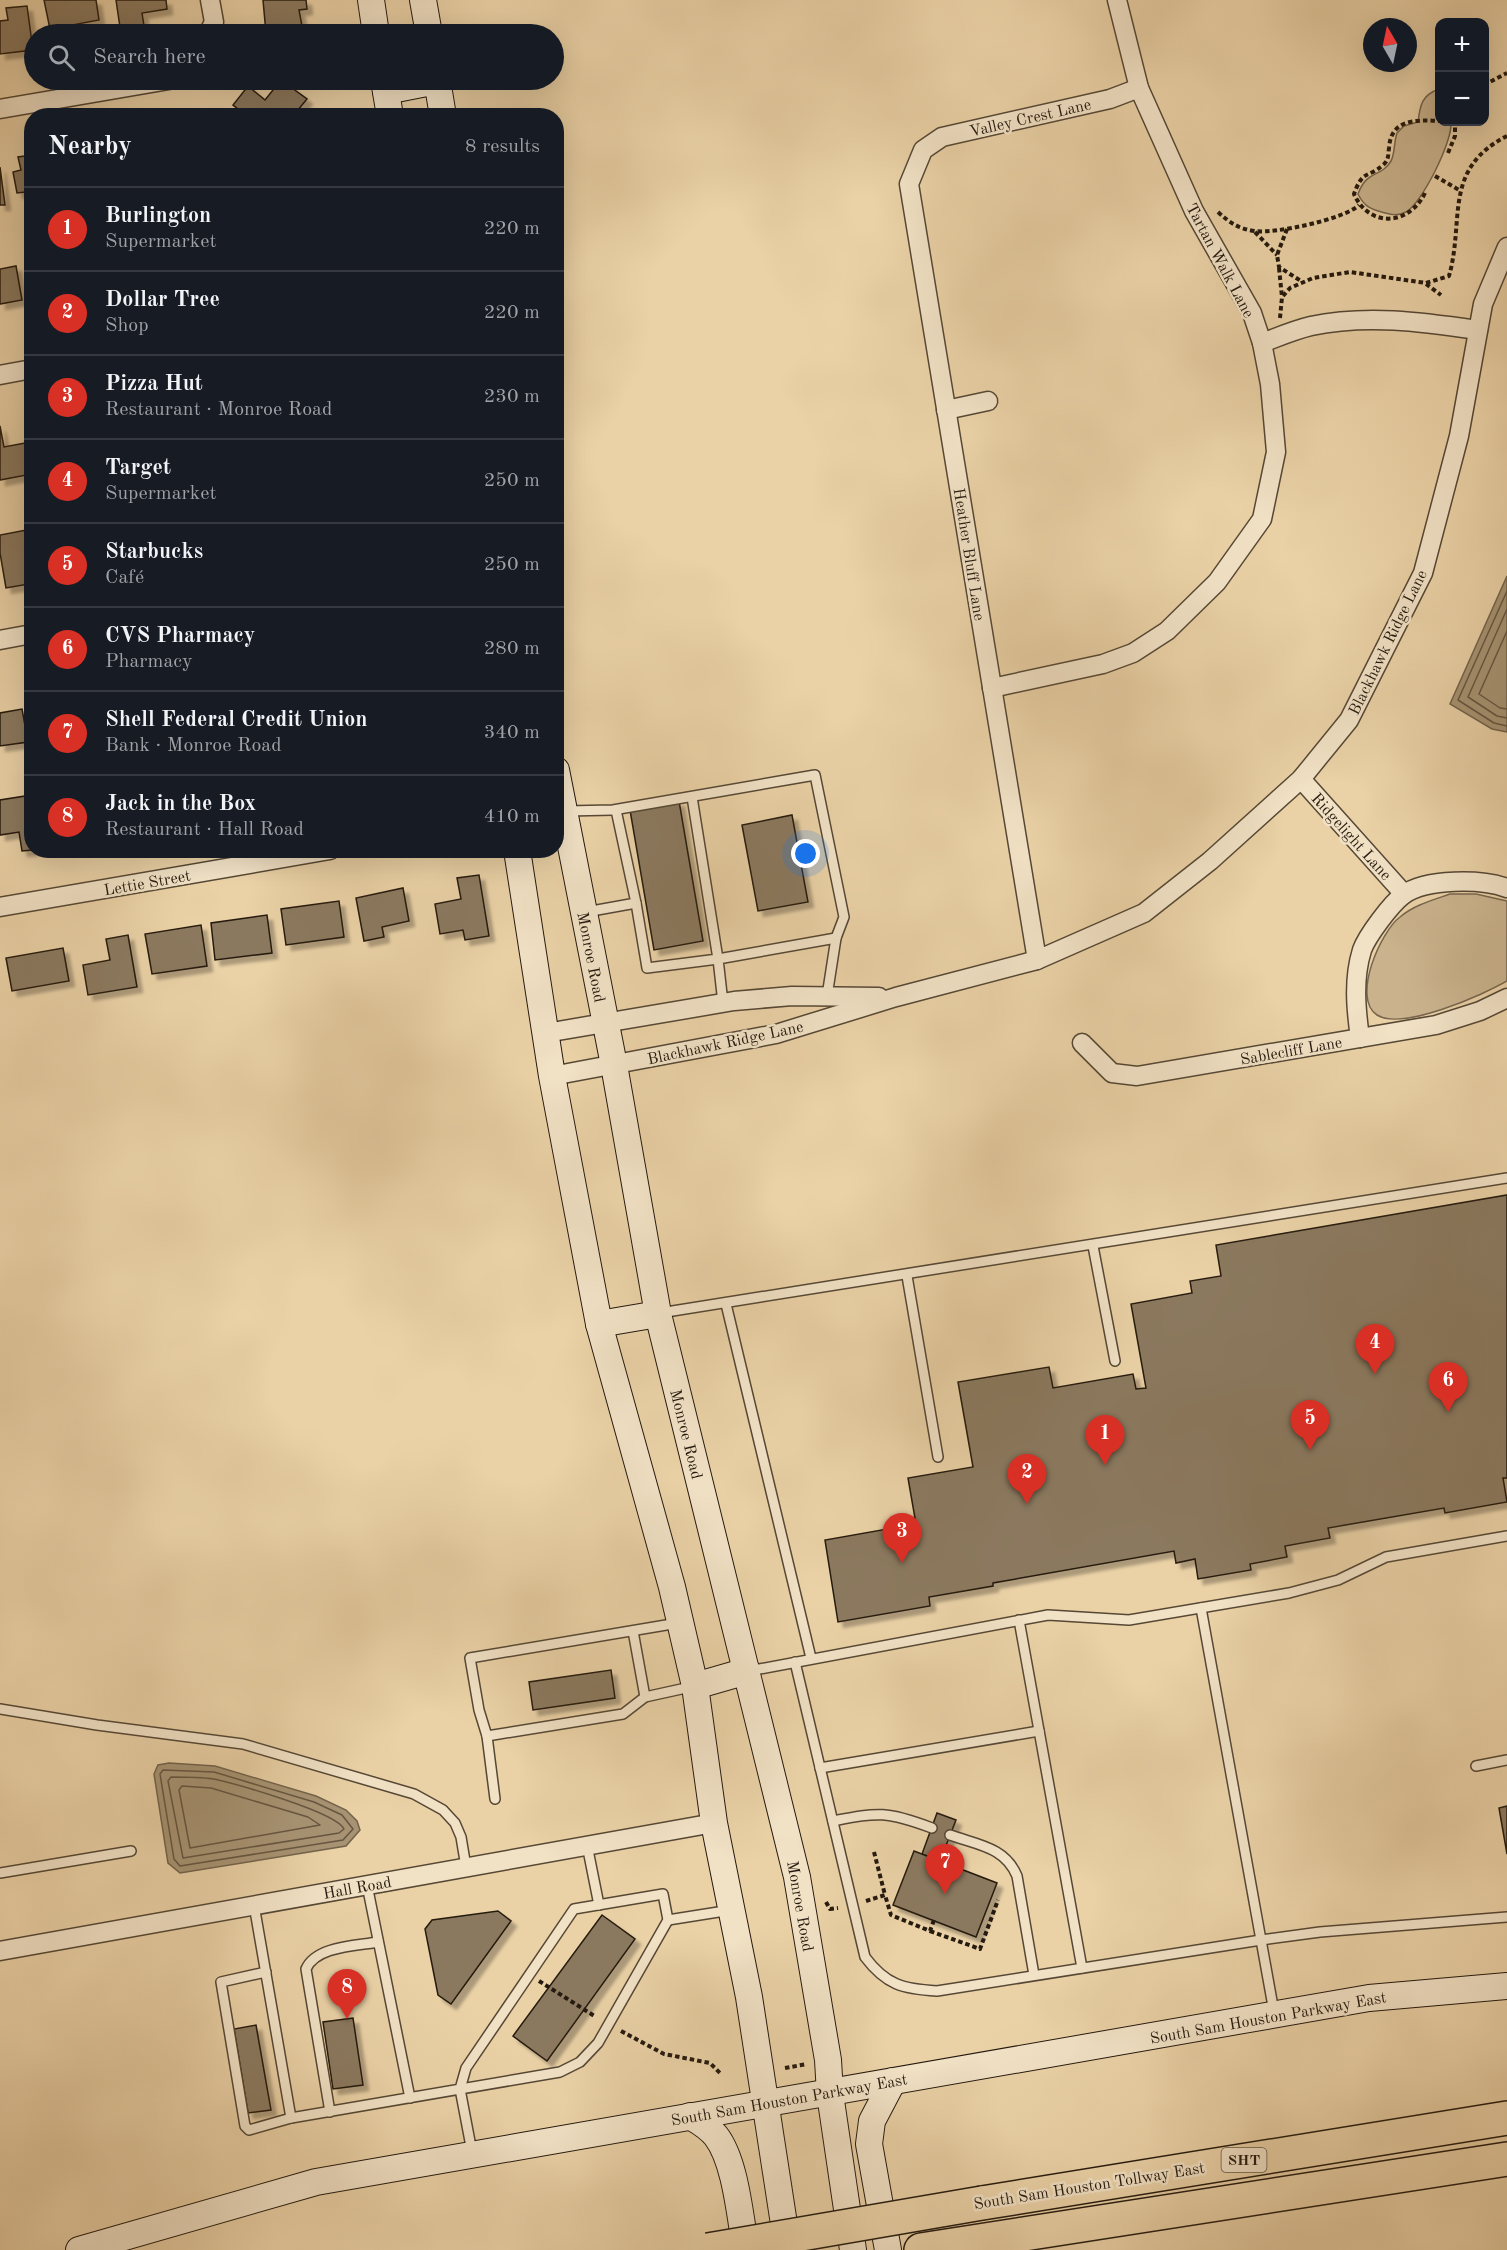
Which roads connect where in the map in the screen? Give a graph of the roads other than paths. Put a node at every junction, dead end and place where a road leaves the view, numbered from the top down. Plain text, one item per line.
1 (210, 0) edge
2 (370, 0) edge
3 (423, 0) edge
4 (1118, 0) edge
5 (213, 24) edge
6 (374, 24) edge
7 (427, 24) edge
8 (1139, 88) junction
9 (111, 90) edge
10 (404, 90) edge
11 (439, 90) edge
12 (387, 95) edge
13 (442, 108) edge
14 (0, 109) edge
15 (923, 150) joint
16 (1507, 247) edge
17 (1478, 330) junction
18 (1262, 343) junction
19 (24, 370) edge
20 (0, 375) edge
21 (988, 401) dead end
22 (946, 410) junction
23 (24, 636) edge
24 (0, 640) edge
25 (992, 688) junction
26 (1300, 779) junction
27 (692, 797) junction
28 (616, 810) junction
29 (564, 812) edge
30 (564, 829) edge
31 (284, 858) edge
32 (518, 858) edge
33 (1507, 888) edge
34 (1404, 894) junction
35 (636, 903) junction
36 (0, 907) edge
37 (584, 913) junction
38 (836, 938) junction
39 (718, 959) junction
40 (1037, 960) junction
41 (827, 996) junction
42 (896, 997) junction
43 (1507, 998) edge
44 (723, 1003) junction
45 (605, 1022) junction
46 (546, 1033) junction
47 (1360, 1038) junction
48 (1082, 1043) dead end
49 (614, 1065) junction
50 (552, 1076) junction
51 (1507, 1178) edge
52 (1093, 1246) junction
53 (907, 1276) junction
54 (726, 1304) junction
55 (658, 1314) junction
56 (599, 1324) junction
57 (1115, 1361) dead end
58 (938, 1457) dead end
59 (1507, 1536) edge
60 (1201, 1608) junction
61 (1019, 1620) junction
62 (680, 1623) junction
63 (633, 1631) junction
64 (811, 1658) junction
65 (795, 1662) junction
66 (747, 1671) junction
67 (695, 1686) junction
68 (645, 1697) junction
69 (0, 1708) edge
70 (1039, 1731) junction
71 (487, 1736) junction
72 (1507, 1760) edge
73 (1476, 1766) dead end
74 (820, 1768) junction
75 (495, 1799) dead end
76 (833, 1821) junction
77 (714, 1823) junction
78 (932, 1828) dead end
79 (950, 1835) dead end
80 (587, 1845) junction
81 (131, 1851) dead end
82 (466, 1867) junction
83 (0, 1873) edge
84 (367, 1885) junction
85 (254, 1905) junction
86 (599, 1905) junction
87 (731, 1910) junction
88 (1507, 1917) edge
89 (668, 1920) junction
90 (1261, 1940) junction
91 (378, 1942) junction
92 (0, 1951) edge
93 (1082, 1968) junction
94 (266, 1972) junction
95 (1034, 1976) junction
96 (1507, 1986) edge
97 (1275, 2014) junction
98 (893, 2081) junction
99 (460, 2089) junction
100 (830, 2094) junction
101 (410, 2098) junction
102 (766, 2102) junction
103 (330, 2112) junction
104 (690, 2116) junction
105 (291, 2118) junction
106 (1507, 2118) edge
107 (472, 2155) junction
108 (1507, 2159) edge
109 (79, 2250) edge
110 (708, 2250) edge
111 (746, 2250) edge
112 (788, 2250) edge
113 (853, 2250) edge
114 (888, 2250) edge
115 (921, 2250) edge

1 - 5 street
2 - 6 main road
3 - 7 main road
4 - 8 street, Tartan Walk Lane
8 - 15 street, Valley Crest Lane
8 - 18 street, Tartan Walk Lane
9 - 14 street
10 - 12 main road
11 - 13 main road
15 - 22 street, Heather Bluff Lane
16 - 17 street, Blackhawk Ridge Lane
17 - 18 street
17 - 26 street, Blackhawk Ridge Lane
18 - 25 street, Tartan Walk Lane
19 - 20 street
21 - 22 street
22 - 25 street, Heather Bluff Lane
23 - 24 street
25 - 40 street, Heather Bluff Lane
26 - 34 street, Ridgelight Lane
26 - 40 street, Blackhawk Ridge Lane
27 - 28 lane
27 - 38 lane
27 - 39 lane
28 - 29 lane
28 - 35 lane
30 - 37 main road, Monroe Road
31 - 36 street, Lettie Street
32 - 46 main road
33 - 34 street
34 - 47 street
35 - 37 lane
35 - 39 lane
37 - 45 main road, Monroe Road
38 - 39 lane
38 - 41 lane
39 - 44 lane
40 - 42 street, Blackhawk Ridge Lane
41 - 42 street, Blackhawk Ridge Lane
41 - 44 street, Blackhawk Ridge Lane
42 - 49 street, Blackhawk Ridge Lane
43 - 47 street, Sablecliff Lane
44 - 45 street, Blackhawk Ridge Lane
45 - 46 street, Blackhawk Ridge Lane
45 - 49 main road, Monroe Road
46 - 50 main road
47 - 48 street, Sablecliff Lane
49 - 50 street, Blackhawk Ridge Lane
49 - 55 main road, Monroe Road
50 - 56 main road
51 - 52 lane
52 - 53 lane
52 - 57 lane
53 - 54 lane
53 - 58 lane
54 - 55 lane
54 - 64 lane
55 - 56 main road
55 - 66 main road, Monroe Road
56 - 62 main road
59 - 60 lane
60 - 61 lane
60 - 90 lane
61 - 64 lane
61 - 70 lane
62 - 63 lane
62 - 67 main road
63 - 68 lane
63 - 71 lane
64 - 65 lane
65 - 66 lane
65 - 74 lane
66 - 67 main road
66 - 100 main road, Monroe Road
67 - 68 lane
67 - 77 main road
68 - 71 lane
69 - 82 lane
70 - 74 lane
70 - 93 lane
71 - 75 lane
72 - 73 lane
74 - 76 lane
76 - 78 lane
76 - 95 lane
77 - 80 street, Hall Road
77 - 87 main road
79 - 95 lane
80 - 82 street, Hall Road
80 - 86 lane
81 - 83 lane
82 - 84 street, Hall Road
84 - 85 street, Hall Road
84 - 91 lane
85 - 92 street, Hall Road
85 - 94 lane
86 - 89 lane
86 - 99 lane
87 - 89 lane
87 - 102 main road
88 - 90 lane
89 - 99 lane
90 - 93 lane
90 - 97 lane
91 - 101 lane
91 - 103 lane
93 - 95 lane
94 - 105 lane
94 - 105 lane
96 - 97 main road, South Sam Houston Parkway East
97 - 98 main road, South Sam Houston Parkway East
98 - 100 main road, South Sam Houston Parkway East
98 - 114 main road
99 - 101 lane
99 - 107 lane
100 - 102 main road, South Sam Houston Parkway East
100 - 113 main road, Monroe Road
101 - 103 lane
102 - 104 main road, South Sam Houston Parkway East
102 - 112 main road
103 - 105 lane
104 - 107 main road, South Sam Houston Parkway East
104 - 111 main road
106 - 110 highway, South Sam Houston Tollway East / SHT, bridge
107 - 109 main road, South Sam Houston Parkway East
108 - 115 highway, SHT

